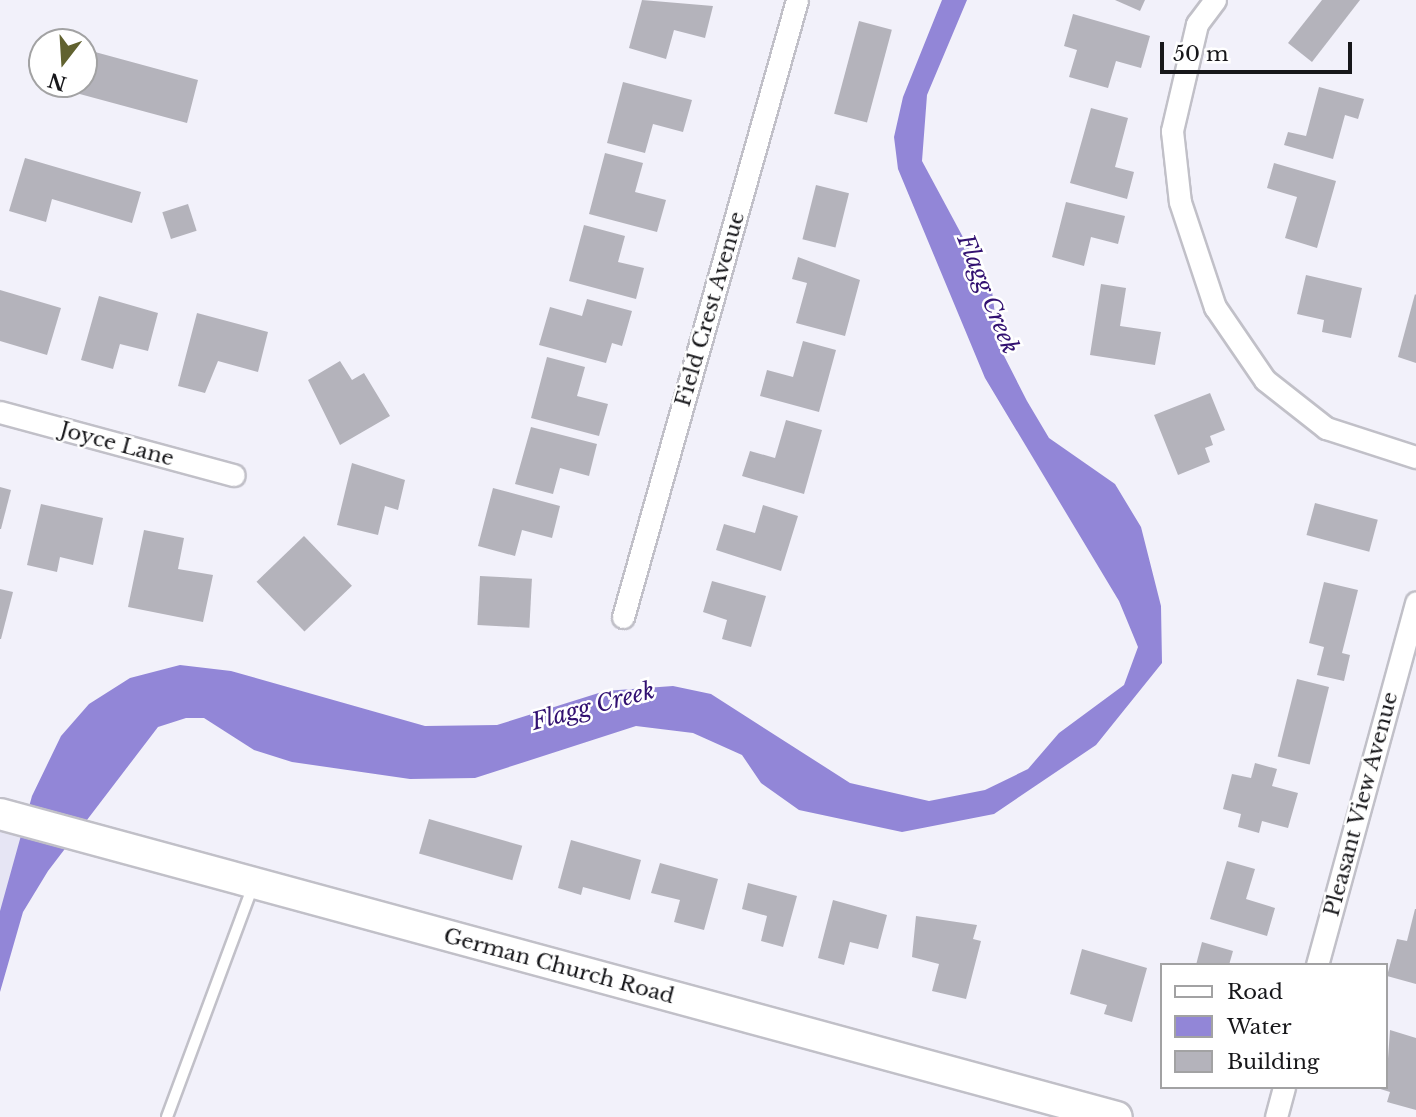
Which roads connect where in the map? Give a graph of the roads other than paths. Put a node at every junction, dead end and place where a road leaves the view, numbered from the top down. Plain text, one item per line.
1 (797, 0) edge
2 (1215, 0) edge
3 (0, 412) edge
4 (1416, 457) edge
5 (234, 475) dead end
6 (1416, 603) edge
7 (623, 617) dead end
8 (10, 817) edge
9 (254, 884) junction
10 (1318, 963) edge
11 (1283, 1089) edge
12 (167, 1117) edge
13 (1118, 1117) edge
14 (1276, 1117) edge

1 - 7 street, Field Crest Avenue
2 - 4 street
3 - 5 street, Joyce Lane
6 - 10 street, Pleasant View Avenue
8 - 9 street, German Church Road
9 - 12 lane
9 - 13 street, German Church Road
11 - 14 street

